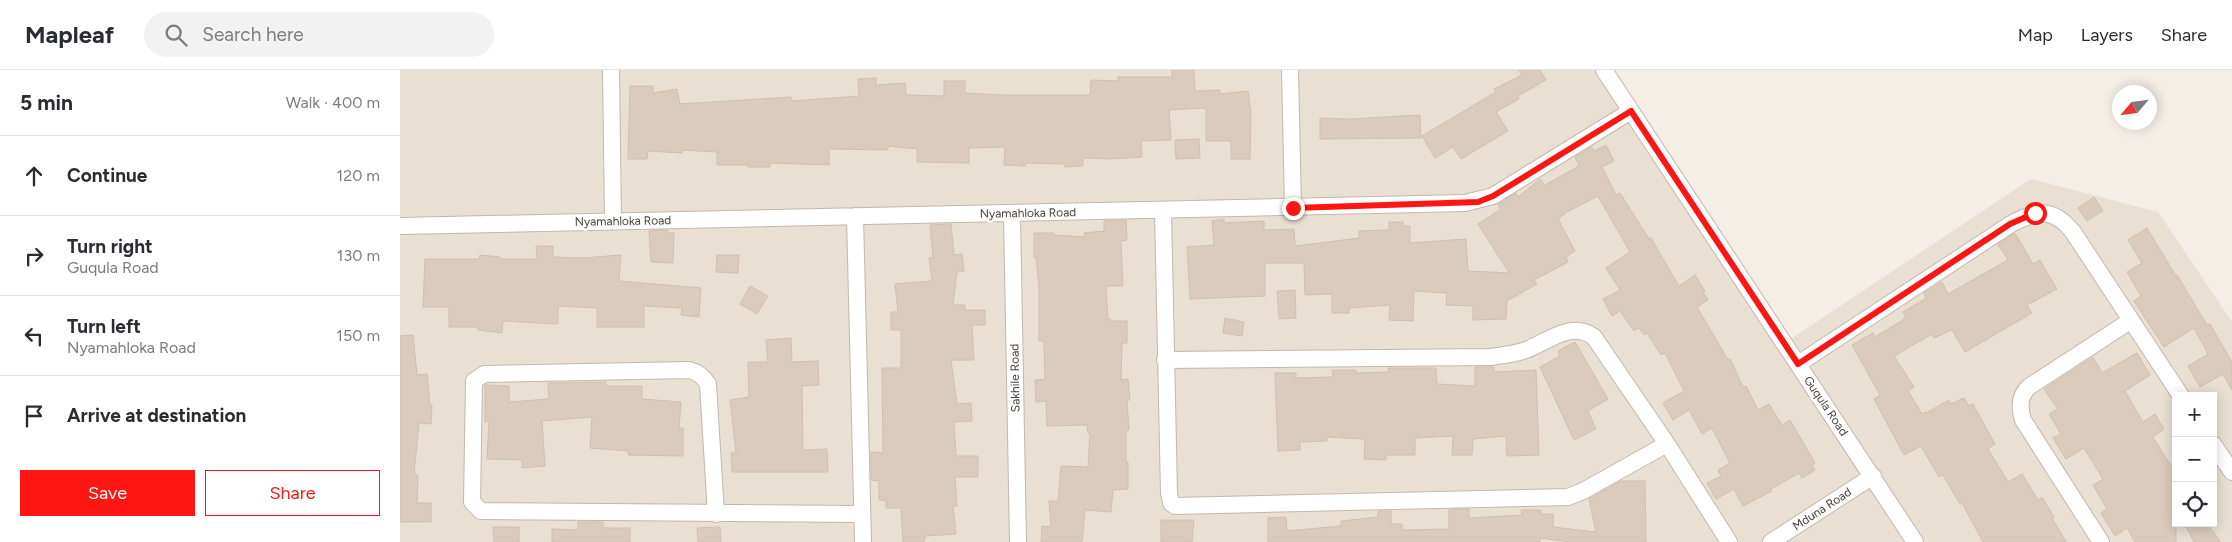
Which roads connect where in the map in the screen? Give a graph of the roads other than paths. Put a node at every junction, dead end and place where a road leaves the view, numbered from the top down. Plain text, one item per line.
1 (611, 70) edge
2 (1290, 70) edge
3 (1604, 70) edge
4 (1631, 111) junction
5 (1293, 208) junction
6 (1163, 211) junction
7 (1012, 214) junction
8 (855, 216) junction
9 (613, 221) junction
10 (400, 226) edge
11 (2130, 321) junction
12 (1165, 360) junction
13 (1798, 364) junction
14 (2178, 392) edge
15 (1667, 444) junction
16 (2217, 450) edge
17 (2232, 472) edge
18 (1873, 476) junction
19 (716, 514) junction
20 (862, 514) junction
21 (863, 542) edge
22 (1018, 542) edge
23 (1729, 542) edge
24 (1771, 542) edge
25 (1915, 542) edge
26 (2101, 542) edge

1 - 9 street
2 - 5 street
3 - 4 street, Guqula Road
4 - 5 street, Nyamahloka Road
4 - 13 street, Guqula Road
5 - 6 street, Nyamahloka Road
6 - 7 street, Nyamahloka Road
6 - 12 street
7 - 8 street, Nyamahloka Road
7 - 22 street, Sakhile Road
8 - 9 street, Nyamahloka Road
8 - 20 street
9 - 10 street, Nyamahloka Road
11 - 13 street
11 - 14 street
11 - 26 street
12 - 15 street
12 - 15 street
13 - 18 street, Guqula Road
15 - 23 street
16 - 17 street
18 - 24 street, Mduna Road
18 - 25 street, Guqula Road
19 - 19 street
19 - 20 street
20 - 21 street

